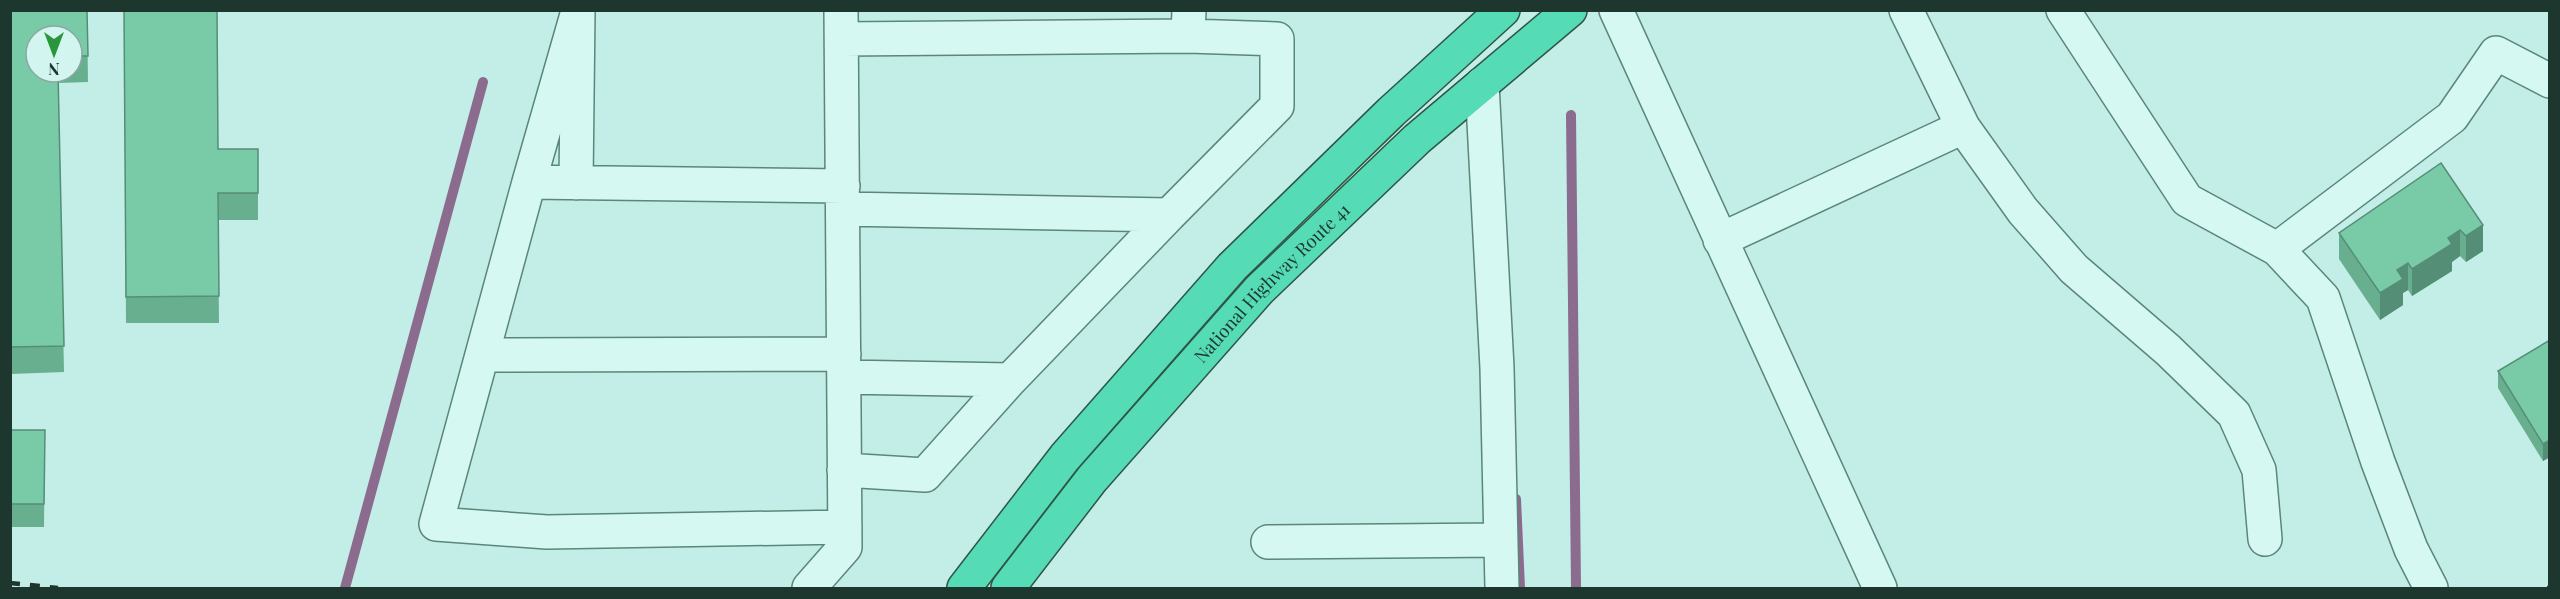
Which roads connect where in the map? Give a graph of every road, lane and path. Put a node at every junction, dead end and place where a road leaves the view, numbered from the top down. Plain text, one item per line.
1 (578, 10) edge
2 (589, 10) edge
3 (1503, 10) edge
4 (1570, 10) edge
5 (1616, 10) edge
6 (1906, 10) edge
7 (2063, 10) edge
8 (1188, 23) edge
9 (841, 25) edge
10 (2550, 81) edge
11 (1482, 84) junction
12 (1963, 127) junction
13 (530, 182) junction
14 (576, 183) junction
15 (843, 197) junction
16 (1169, 215) junction
17 (1720, 240) junction
18 (2277, 249) junction
19 (482, 355) junction
20 (844, 365) junction
21 (1010, 380) junction
22 (844, 470) junction
23 (845, 527) junction
24 (2265, 539) dead end
25 (1501, 540) junction
26 (1268, 542) dead end
27 (809, 588) edge
28 (964, 588) edge
29 (1008, 588) edge
30 (1502, 588) edge
31 (1880, 588) edge
32 (2431, 588) edge

1 - 2 street
1 - 13 street
1 - 14 street
3 - 28 highway, National Highway Route 41
4 - 11 highway, National Highway Route 41
5 - 17 street
6 - 12 street
7 - 18 street
8 - 9 street
8 - 16 street
9 - 15 street
10 - 18 street
11 - 25 street
11 - 29 highway, National Highway Route 41
12 - 17 street
12 - 24 street
13 - 14 street
13 - 19 street
14 - 15 street
15 - 16 street
15 - 20 street
16 - 21 street
17 - 31 street
18 - 32 street
19 - 20 street
19 - 23 street
20 - 21 street
20 - 22 street
21 - 22 street
22 - 23 street
23 - 27 street
25 - 26 street
25 - 30 street

